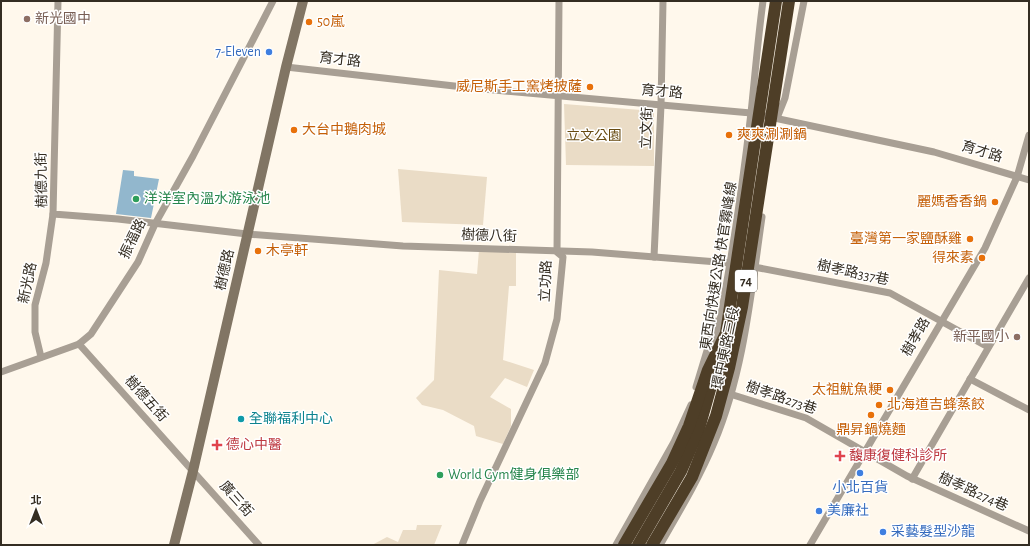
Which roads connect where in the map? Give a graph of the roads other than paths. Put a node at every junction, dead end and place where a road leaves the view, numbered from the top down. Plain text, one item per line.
1 (58, 1) edge
2 (273, 1) edge
3 (303, 1) edge
4 (559, 1) edge
5 (663, 1) edge
6 (763, 1) edge
7 (768, 1) edge
8 (772, 1) edge
9 (776, 1) edge
10 (792, 1) edge
11 (804, 1) edge
12 (768, 52) junction
13 (286, 67) junction
14 (558, 96) junction
15 (661, 105) junction
16 (751, 113) junction
17 (777, 118) junction
18 (1029, 135) edge
19 (1017, 177) junction
20 (1029, 180) edge
21 (54, 214) junction
22 (155, 224) junction
23 (247, 234) junction
24 (557, 252) junction
25 (654, 257) junction
26 (730, 263) junction
27 (754, 267) junction
28 (1028, 280) edge
29 (727, 284) junction
30 (940, 321) junction
31 (726, 333) junction
32 (79, 344) junction
33 (988, 347) junction
34 (41, 357) junction
35 (1, 372) edge
36 (970, 379) junction
37 (730, 394) junction
38 (1029, 410) edge
39 (864, 452) junction
40 (192, 471) junction
41 (912, 479) junction
42 (1029, 531) edge
43 (174, 545) edge
44 (259, 545) edge
45 (462, 545) edge
46 (616, 545) edge
47 (624, 545) edge
48 (629, 545) edge
49 (638, 545) edge
50 (652, 545) edge
51 (660, 545) edge
52 (810, 545) edge

1 - 21 street, 樹德九街
2 - 22 street, 振福路
3 - 13 street, 樹德路
4 - 14 street, 立功路
5 - 15 street, 立文街
6 - 16 street, 環中東路三段
7 - 12 highway, bridge
8 - 16 street, 環中東路三段
9 - 12 highway, 東西向快速公路 快官霧峰線 / 74, bridge
10 - 17 street, 環中東路三段
10 - 50 highway, 東西向快速公路 快官霧峰線 / 74, bridge
11 - 17 street, 環中東路三段
12 - 31 highway, 東西向快速公路 快官霧峰線 / 74, bridge
13 - 14 street, 育才路
13 - 23 street, 樹德路
14 - 15 street, 育才路
14 - 24 street, 立功路
15 - 16 street, 育才路
15 - 25 street, 立文街
16 - 17 street, 育才路
16 - 26 street, 環中東路三段
17 - 19 street, 育才路
17 - 27 street, 環中東路三段
18 - 19 street, 樹孝路
19 - 20 street, 育才路
19 - 30 street, 樹孝路
21 - 22 street, 樹德九街
21 - 34 street, 新光路
22 - 23 street, 樹德九街
22 - 32 street, 振福路
23 - 24 street, 樹德八街
23 - 40 street, 樹德路
24 - 25 street, 樹德八街
24 - 45 street, 立功路
25 - 26 street, 樹德八街
26 - 29 street, 環中東路三段
27 - 30 street, 樹孝路337巷
27 - 37 street, 環中東路三段
28 - 33 street
29 - 46 street, 環中東路三段
29 - 48 street, 環中東路三段
30 - 33 street, 樹孝路337巷
30 - 39 street, 樹孝路
31 - 47 highway, 74, bridge
31 - 49 highway, 東西向快速公路 快官霧峰線 / 74, bridge
32 - 34 street, 振福路
32 - 40 street, 樹德五街
33 - 36 street
34 - 35 street, 振福路
36 - 38 street
36 - 41 street
37 - 39 street, 樹孝路273巷
37 - 51 street, 環中東路三段
39 - 41 street, 樹孝路274巷
39 - 52 street, 樹孝路
40 - 43 street, 樹德路
40 - 44 street, 廣三街
41 - 42 street, 樹孝路274巷

